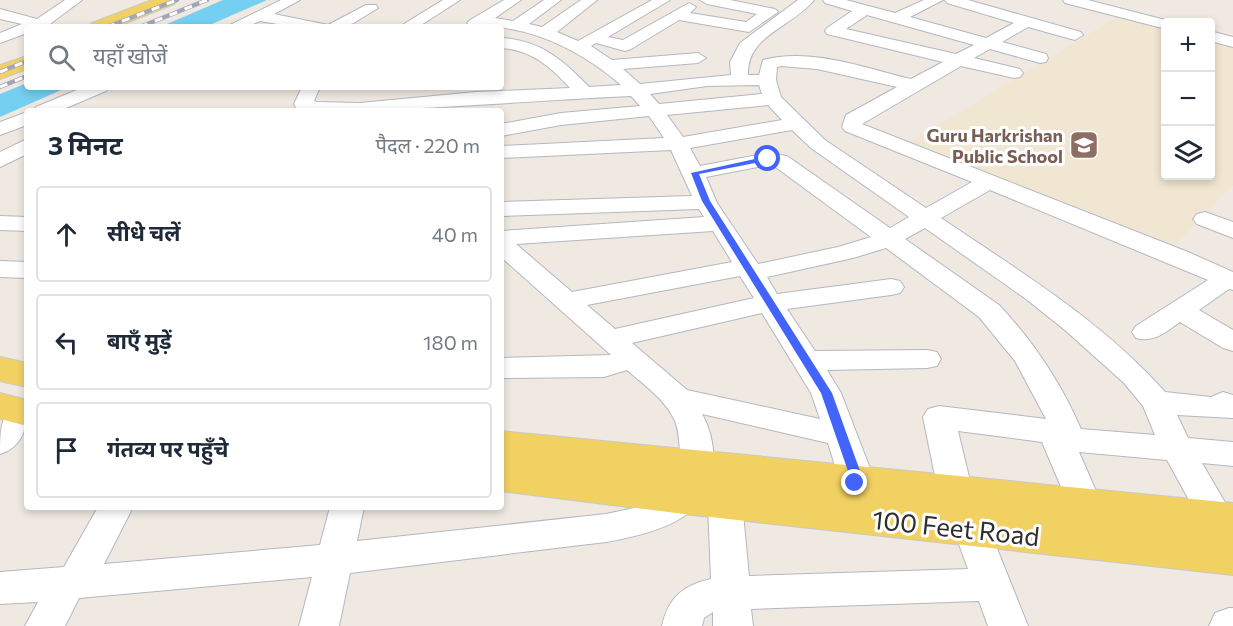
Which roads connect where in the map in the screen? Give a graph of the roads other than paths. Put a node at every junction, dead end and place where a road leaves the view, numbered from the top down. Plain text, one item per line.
1 (166, 0) edge
2 (184, 0) edge
3 (293, 0) edge
4 (453, 0) edge
5 (514, 0) edge
6 (554, 0) edge
7 (590, 0) edge
8 (707, 0) edge
9 (805, 0) edge
10 (830, 0) edge
11 (936, 0) edge
12 (952, 0) edge
13 (1070, 0) edge
14 (51, 1) edge
15 (662, 1) edge
16 (72, 2) edge
17 (977, 7) junction
18 (371, 8) dead end
19 (865, 9) junction
20 (0, 14) edge
21 (677, 15) junction
22 (257, 16) junction
23 (897, 18) junction
24 (1022, 21) junction
25 (622, 22) junction
26 (943, 22) dead end
27 (1161, 23) edge
28 (26, 24) edge
29 (31, 24) edge
30 (106, 24) edge
31 (124, 24) edge
32 (240, 24) edge
33 (304, 24) edge
34 (341, 24) edge
35 (412, 24) edge
36 (475, 24) edge
37 (24, 25) edge
38 (504, 25) edge
39 (0, 26) edge
40 (516, 26) junction
41 (24, 27) edge
42 (656, 29) junction
43 (545, 33) junction
44 (1215, 37) edge
45 (0, 38) edge
46 (867, 38) junction
47 (586, 42) junction
48 (1233, 42) edge
49 (504, 43) edge
50 (817, 45) junction
51 (983, 46) junction
52 (1023, 53) junction
53 (24, 56) edge
54 (852, 57) dead end
55 (1040, 58) dead end
56 (960, 60) junction
57 (24, 63) edge
58 (610, 65) junction
59 (0, 66) edge
60 (0, 73) edge
61 (1014, 73) dead end
62 (933, 76) junction
63 (707, 81) junction
64 (740, 81) junction
65 (915, 86) junction
66 (93, 90) edge
67 (309, 90) edge
68 (366, 90) edge
69 (452, 90) edge
70 (637, 90) junction
71 (770, 90) junction
72 (583, 92) junction
73 (478, 99) edge
74 (50, 108) edge
75 (340, 108) edge
76 (357, 108) edge
77 (368, 108) edge
78 (653, 110) junction
79 (24, 119) edge
80 (796, 123) junction
81 (2, 129) edge
82 (504, 130) edge
83 (24, 133) edge
84 (676, 144) junction
85 (821, 146) junction
86 (24, 147) edge
87 (504, 152) edge
88 (777, 159) junction
89 (0, 161) edge
90 (695, 173) junction
91 (990, 181) junction
92 (504, 209) edge
93 (713, 212) junction
94 (925, 219) junction
95 (1205, 219) dead end
96 (0, 223) edge
97 (24, 224) edge
98 (1233, 231) edge
99 (504, 238) edge
100 (888, 239) junction
101 (504, 247) edge
102 (0, 269) edge
103 (24, 270) edge
104 (750, 270) junction
105 (1230, 281) edge
106 (891, 287) dead end
107 (564, 301) junction
108 (770, 303) junction
109 (1180, 310) junction
110 (1146, 332) dead end
111 (610, 339) junction
112 (1233, 342) edge
113 (632, 359) junction
114 (927, 359) dead end
115 (806, 361) junction
116 (504, 368) edge
117 (0, 369) edge
118 (24, 374) edge
119 (677, 398) junction
120 (1156, 402) junction
121 (17, 410) edge
122 (1228, 410) edge
123 (842, 435) junction
124 (1063, 438) junction
125 (0, 442) edge
126 (504, 447) edge
127 (1177, 448) junction
128 (1233, 454) edge
129 (504, 476) edge
130 (855, 483) junction
131 (702, 489) junction
132 (1085, 505) junction
133 (114, 510) edge
134 (346, 510) edge
135 (965, 511) junction
136 (1228, 532) edge
137 (335, 560) junction
138 (71, 584) junction
139 (990, 584) junction
140 (0, 588) edge
141 (732, 610) edge
142 (45, 626) edge
143 (319, 626) edge
144 (682, 626) edge
145 (1008, 626) edge

1 - 30 main road
2 - 31 main road
3 - 22 street
4 - 35 street
5 - 36 street
6 - 40 street
7 - 43 street
8 - 21 street
9 - 64 street
10 - 19 street
11 - 23 street
12 - 17 street
13 - 27 street
14 - 16 street
15 - 21 street
15 - 25 street
16 - 29 street
17 - 24 street
17 - 26 street
18 - 34 street
19 - 23 street
19 - 50 street
20 - 28 street
21 - 42 street
22 - 32 street
22 - 33 street
23 - 51 street
24 - 51 street
24 - 52 street
25 - 42 street
25 - 47 street
37 - 39 street
38 - 40 street
40 - 43 street
41 - 45 street
42 - 47 street
43 - 47 street
44 - 48 street
46 - 50 street
46 - 51 street
46 - 56 street
47 - 58 street
49 - 72 street
50 - 65 street
50 - 71 street
51 - 52 street
51 - 56 street
52 - 55 street
53 - 59 main road
54 - 62 street
56 - 61 street
56 - 62 street
57 - 60 main road
58 - 63 street
58 - 70 street
62 - 65 street
63 - 64 street
63 - 70 street
64 - 71 street
65 - 91 street
66 - 74 street
67 - 75 street
68 - 76 street
69 - 73 street
70 - 72 street
70 - 78 street
71 - 78 street
71 - 80 street
72 - 73 street
73 - 77 street
78 - 82 street
78 - 84 street
79 - 81 street
80 - 84 street
80 - 85 street
81 - 83 street
84 - 87 street
84 - 90 street
85 - 88 street
85 - 94 street
86 - 89 street
88 - 90 street
88 - 100 street
90 - 93 street
91 - 94 street
91 - 105 street
92 - 93 street
93 - 99 street
93 - 104 street
94 - 100 street
94 - 120 street
95 - 98 street
96 - 97 street
100 - 104 street
100 - 124 street
101 - 107 street
102 - 103 street
104 - 107 street
104 - 108 street
105 - 109 street
106 - 108 street
107 - 111 street
108 - 111 street
108 - 115 street
109 - 110 street
109 - 112 street
111 - 113 street
113 - 116 street
113 - 119 street
114 - 115 street
115 - 123 street
117 - 118 main road
119 - 123 street
119 - 131 street
120 - 122 street
120 - 127 street
121 - 125 street
123 - 130 street
124 - 127 street
124 - 132 street
124 - 135 street
126 - 131 main road, 100 Feet Road
127 - 128 street
127 - 136 street
129 - 131 main road, 100 Feet Road
130 - 131 main road, 100 Feet Road
130 - 135 main road, 100 Feet Road
131 - 135 main road, 100 Feet Road
131 - 137 street
131 - 141 street
132 - 135 main road, 100 Feet Road
132 - 136 main road, 100 Feet Road
133 - 138 street
134 - 137 street
135 - 136 main road, 100 Feet Road
135 - 139 street
137 - 138 street
137 - 143 street
138 - 140 street
138 - 142 street
139 - 141 street
139 - 145 street
141 - 144 street

